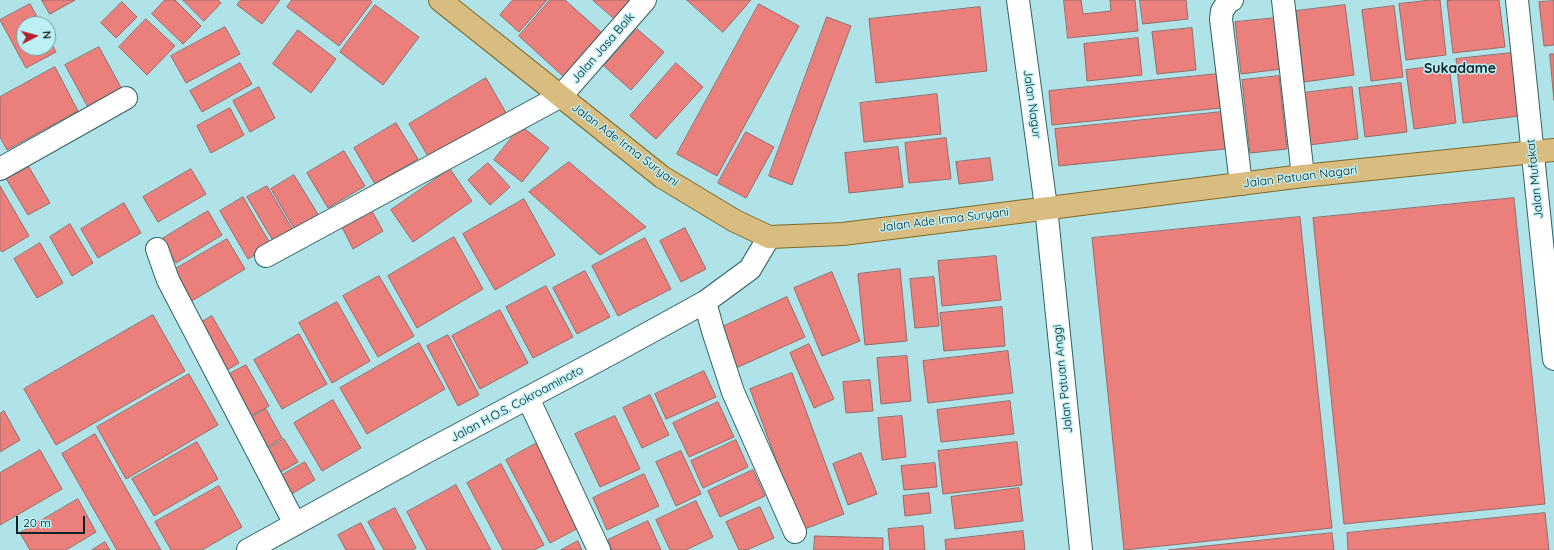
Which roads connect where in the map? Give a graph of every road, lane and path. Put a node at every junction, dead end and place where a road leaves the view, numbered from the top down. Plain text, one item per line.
1 (440, 0) edge
2 (645, 0) edge
3 (1018, 0) edge
4 (1232, 0) edge
5 (1283, 0) edge
6 (1517, 0) edge
7 (561, 96) junction
8 (126, 98) dead end
9 (1554, 150) edge
10 (1532, 152) junction
11 (0, 169) edge
12 (1303, 176) junction
13 (1241, 184) junction
14 (1046, 207) junction
15 (769, 237) junction
16 (157, 249) dead end
17 (266, 256) dead end
18 (705, 302) junction
19 (1554, 359) edge
20 (528, 398) junction
21 (295, 524) junction
22 (795, 532) dead end
23 (248, 550) edge
24 (599, 550) edge
25 (1080, 550) edge

1 - 7 main road, Jalan Ade Irma Suryani
2 - 7 street, Jalan Jasa Baik
3 - 14 street, Jalan Nagur
4 - 13 street
5 - 12 street
6 - 10 street, Jalan Mufakat
7 - 15 main road, Jalan Ade Irma Suryani
7 - 17 street
8 - 11 street
9 - 10 main road, Jalan Patuan Nagari
10 - 12 main road, Jalan Patuan Nagari
10 - 19 street, Jalan Mufakat
12 - 13 main road, Jalan Patuan Nagari
13 - 14 main road, Jalan Patuan Nagari
14 - 15 main road, Jalan Ade Irma Suryani
14 - 25 street, Jalan Patuan Anggi
15 - 18 street, Jalan H.O.S. Cokroaminoto
16 - 21 street
18 - 20 street, Jalan H.O.S. Cokroaminoto
18 - 22 street
20 - 21 street, Jalan H.O.S. Cokroaminoto
20 - 24 street
21 - 23 street, Jalan H.O.S. Cokroaminoto

